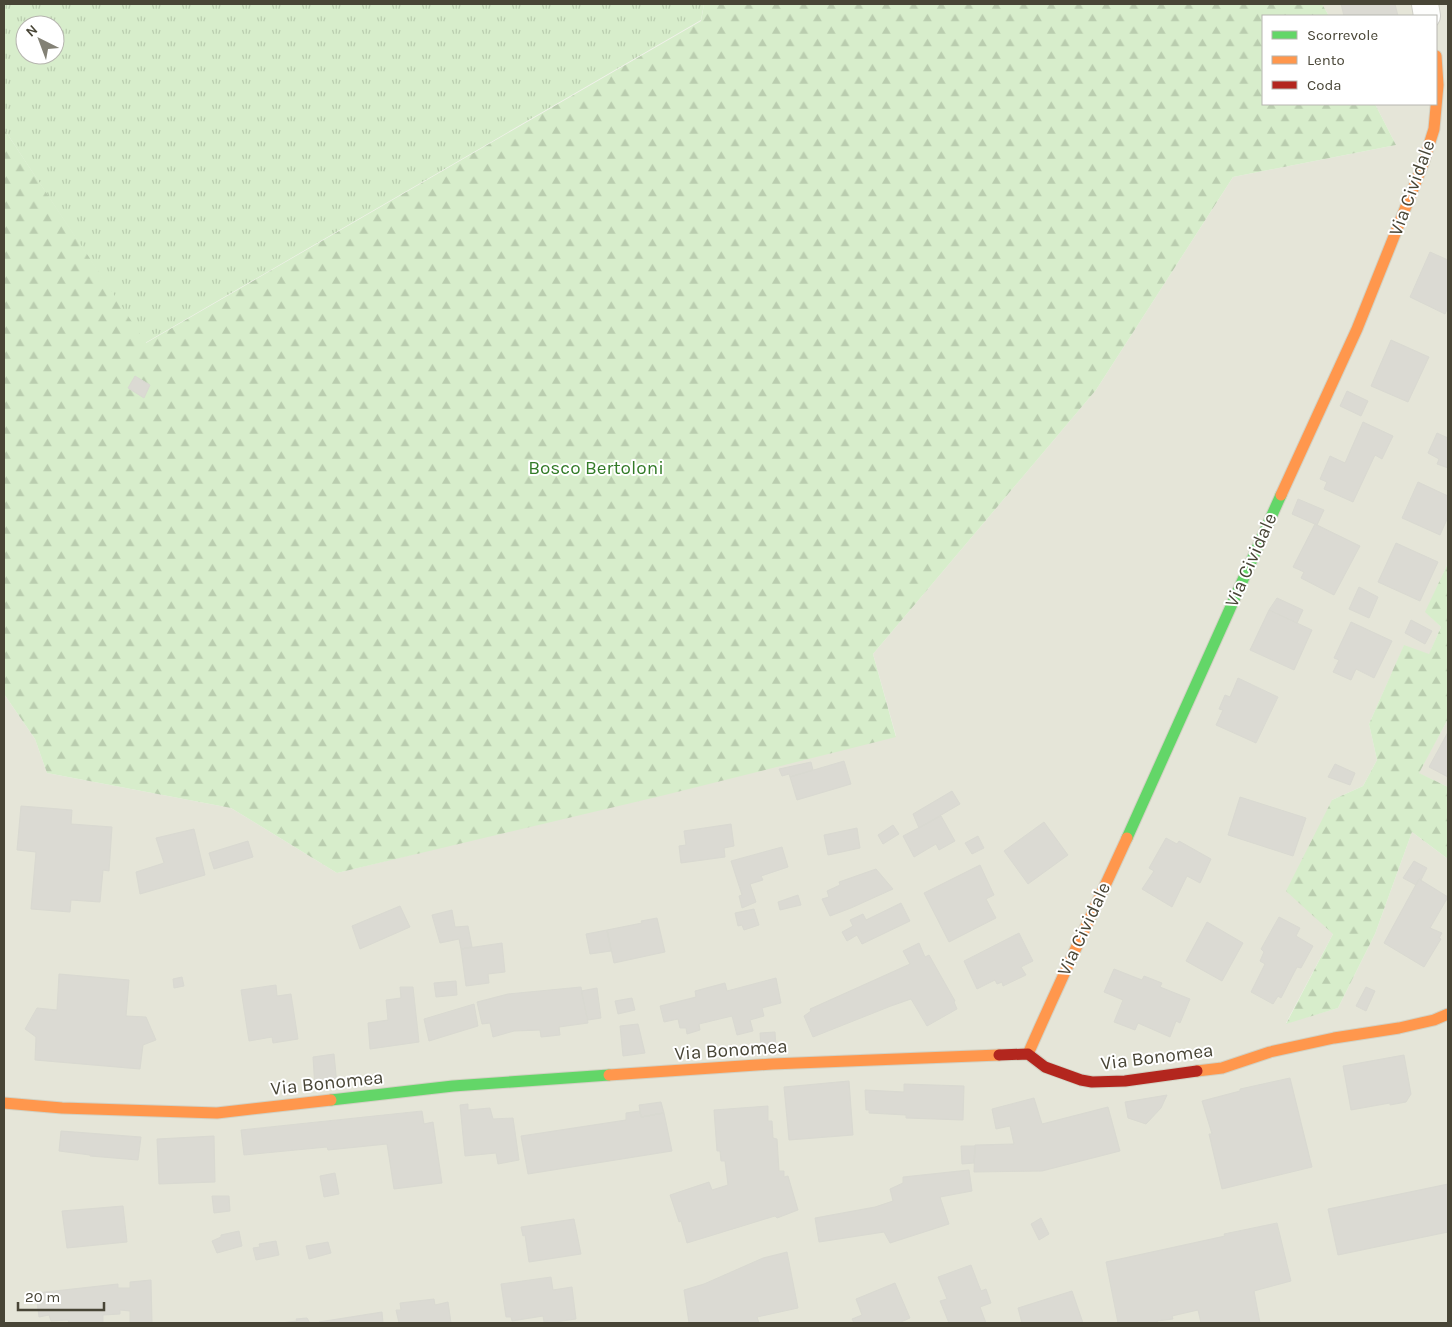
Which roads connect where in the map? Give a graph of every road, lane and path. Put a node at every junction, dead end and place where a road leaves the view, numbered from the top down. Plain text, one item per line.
1 (1437, 60) edge
2 (1448, 1014) edge
3 (1028, 1054) junction
4 (4, 1104) edge

1 - 3 street, Via Cividale
2 - 3 street, Via Bonomea
3 - 4 street, Via Bonomea

